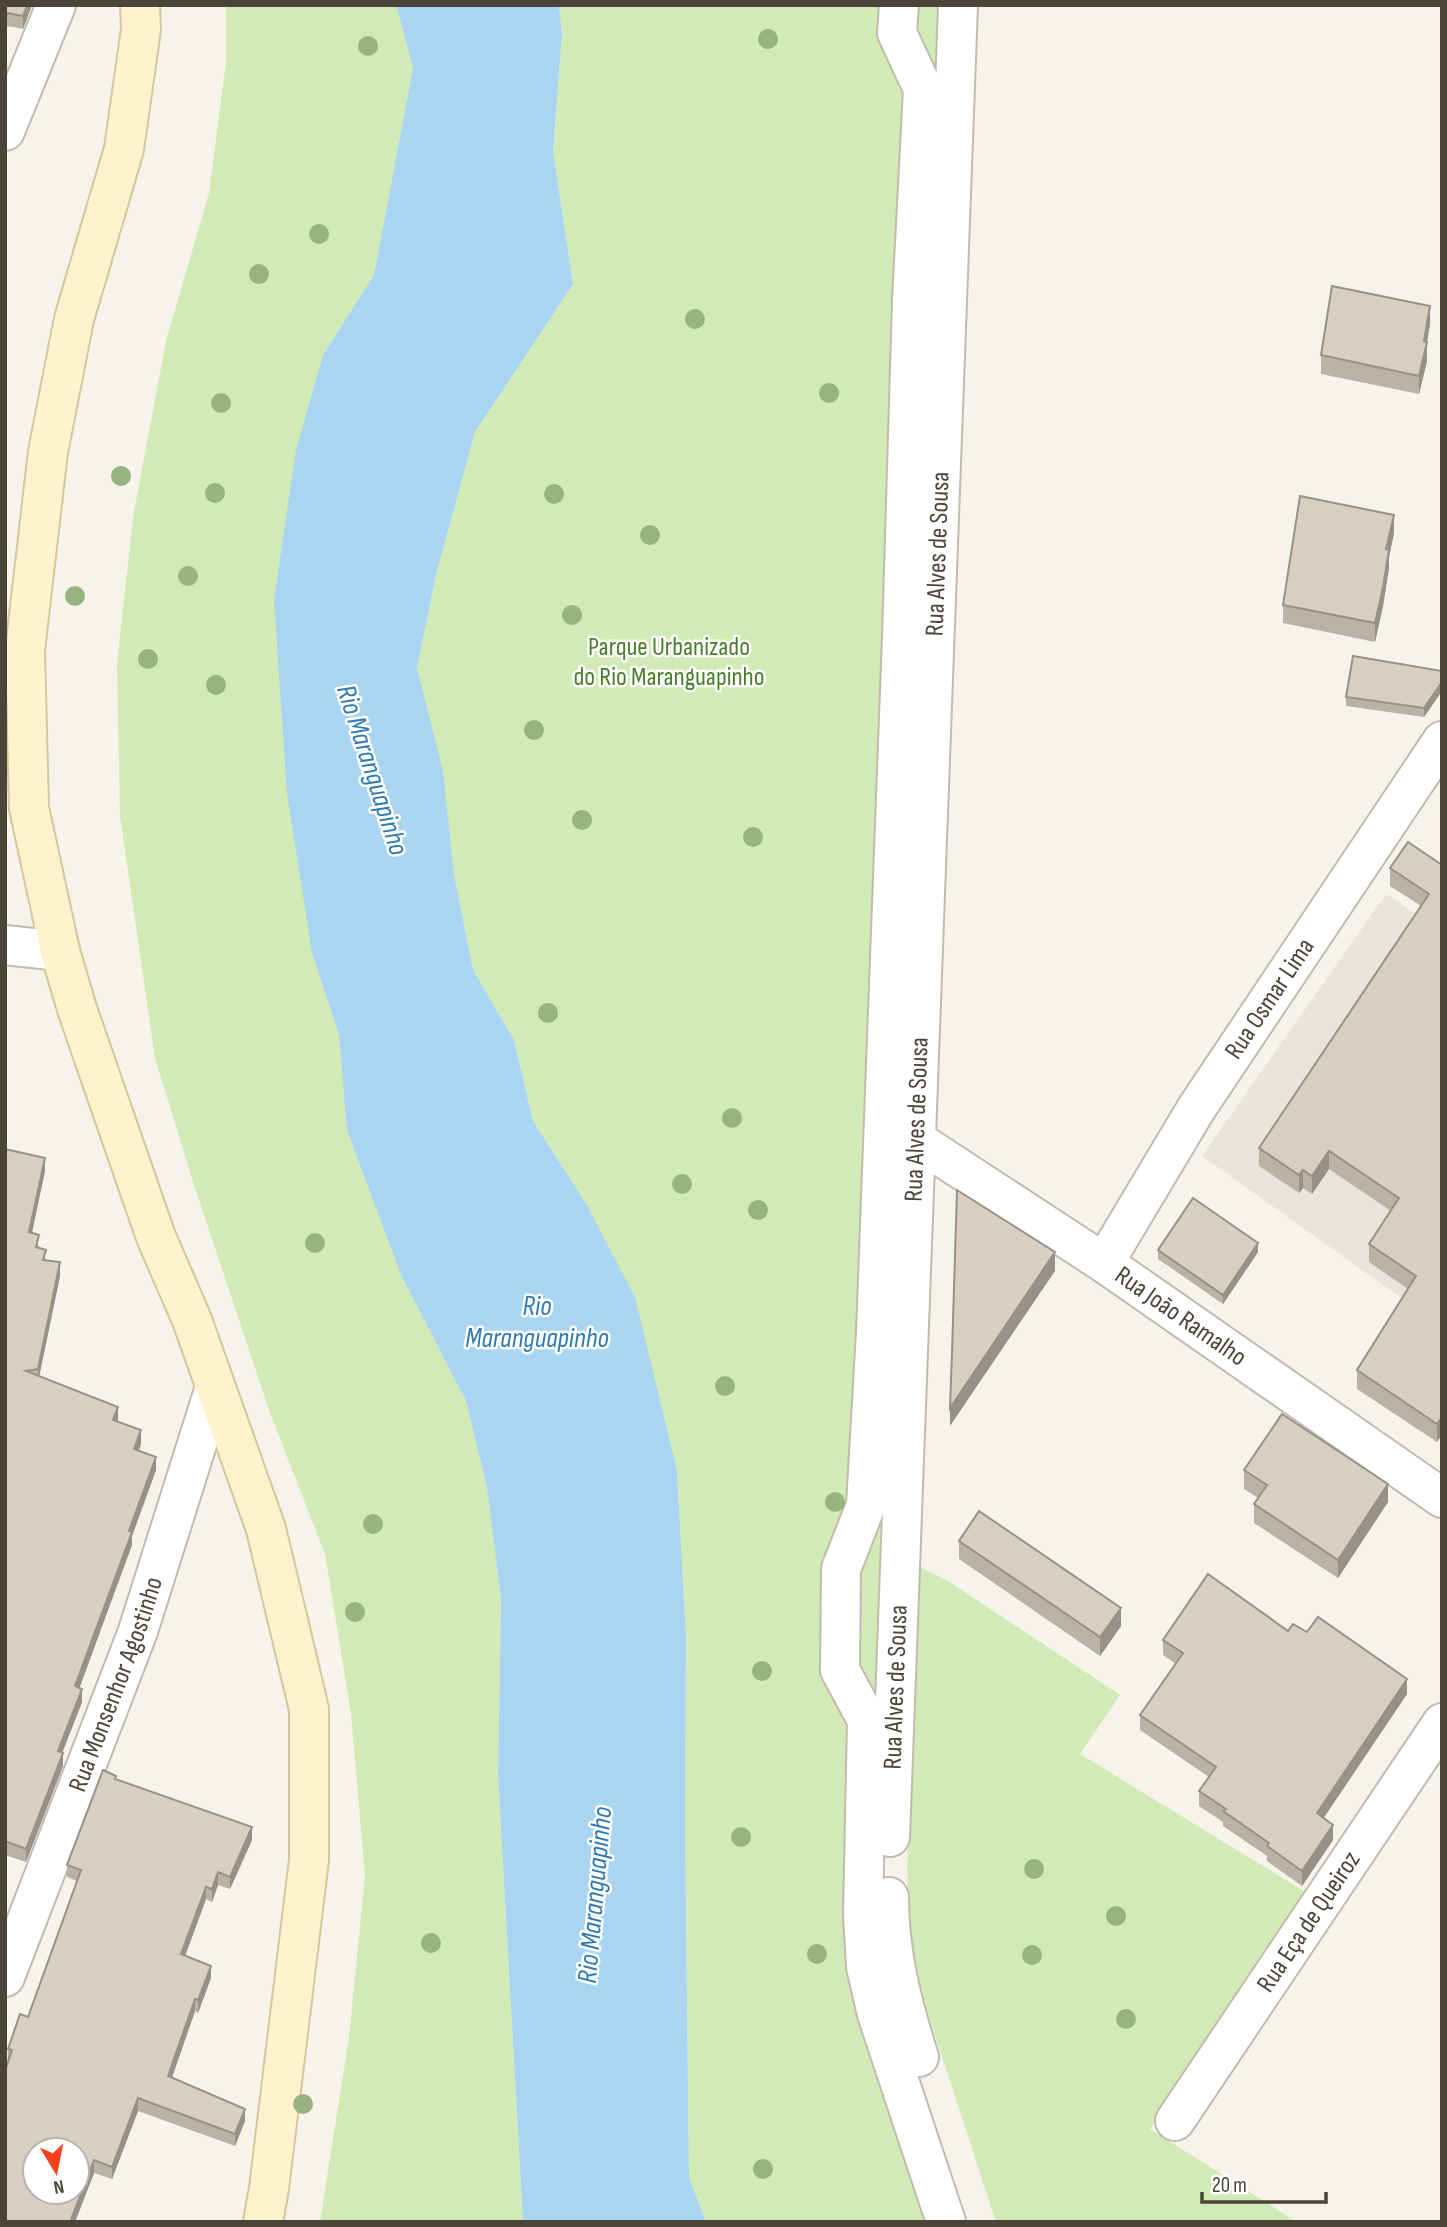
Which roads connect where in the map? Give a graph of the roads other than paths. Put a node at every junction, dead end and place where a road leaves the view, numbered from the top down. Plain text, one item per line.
1 (56, 5) edge
2 (140, 5) edge
3 (899, 5) edge
4 (958, 5) edge
5 (5, 131) edge
6 (1442, 741) edge
7 (5, 945) edge
8 (60, 951) junction
9 (916, 1140) junction
10 (1104, 1263) junction
11 (215, 1387) junction
12 (1442, 1498) edge
13 (1442, 1723) edge
14 (5, 1978) edge
15 (1175, 2121) dead end
16 (263, 2222) edge
17 (946, 2222) edge
18 (974, 2222) edge

1 - 5 street
2 - 8 main road
3 - 17 street
4 - 9 street, Rua Alves de Sousa
6 - 10 street, Rua Osmar Lima
7 - 8 street
8 - 11 main road
9 - 10 street, Rua João Ramalho
9 - 18 street, Rua Alves de Sousa
10 - 12 street, Rua João Ramalho
11 - 14 street, Rua Monsenhor Agostinho
11 - 16 main road
13 - 15 street, Rua Eça de Queiroz

